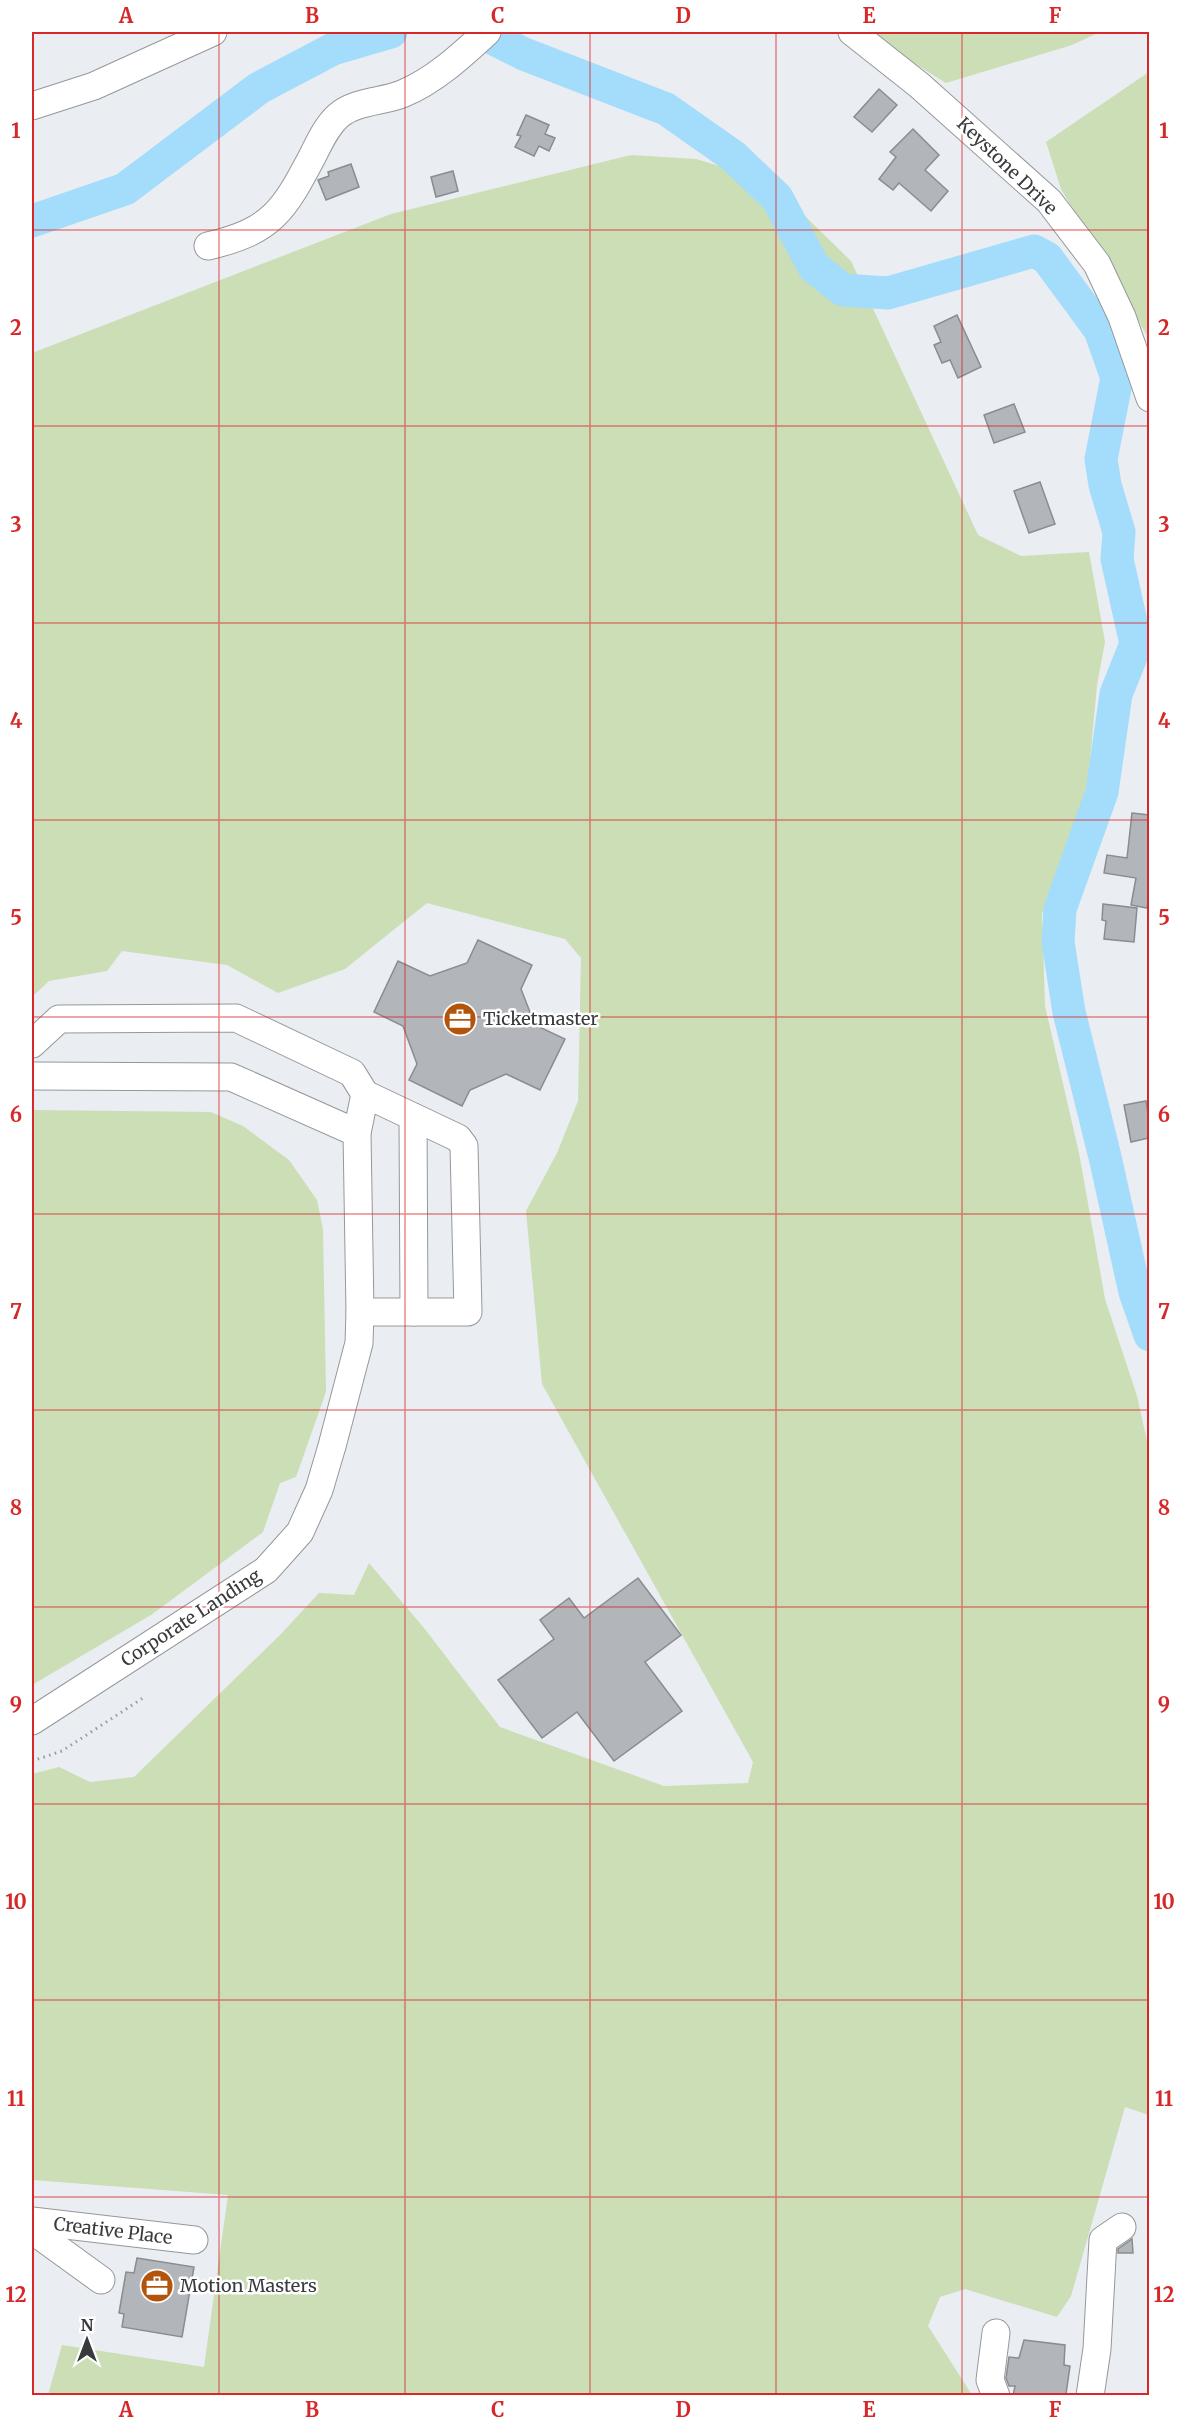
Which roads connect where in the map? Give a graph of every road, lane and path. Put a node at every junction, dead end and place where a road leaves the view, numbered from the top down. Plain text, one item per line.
1 (213, 32) edge
2 (852, 32) edge
3 (479, 39) edge
4 (32, 106) edge
5 (208, 246) dead end
6 (1149, 398) edge
7 (32, 1044) edge
8 (32, 1076) edge
9 (364, 1095) junction
10 (413, 1117) junction
11 (357, 1133) junction
12 (360, 1312) junction
13 (414, 1312) junction
14 (143, 1698) dead end
15 (32, 1721) edge
16 (32, 1761) edge
17 (32, 2221) edge
18 (1122, 2227) dead end
19 (32, 2230) edge
20 (194, 2240) dead end
21 (101, 2280) dead end
22 (996, 2333) dead end
23 (996, 2396) edge
24 (1090, 2396) edge

1 - 4 street
2 - 6 street, Keystone Drive
3 - 5 street
7 - 9 street
8 - 11 street
9 - 10 street
9 - 11 street, Corporate Landing
10 - 13 street
10 - 13 street
11 - 12 street, Corporate Landing
12 - 13 street
12 - 15 street, Corporate Landing
14 - 16 path
17 - 20 street, Creative Place
18 - 24 street
19 - 21 street
22 - 23 street

